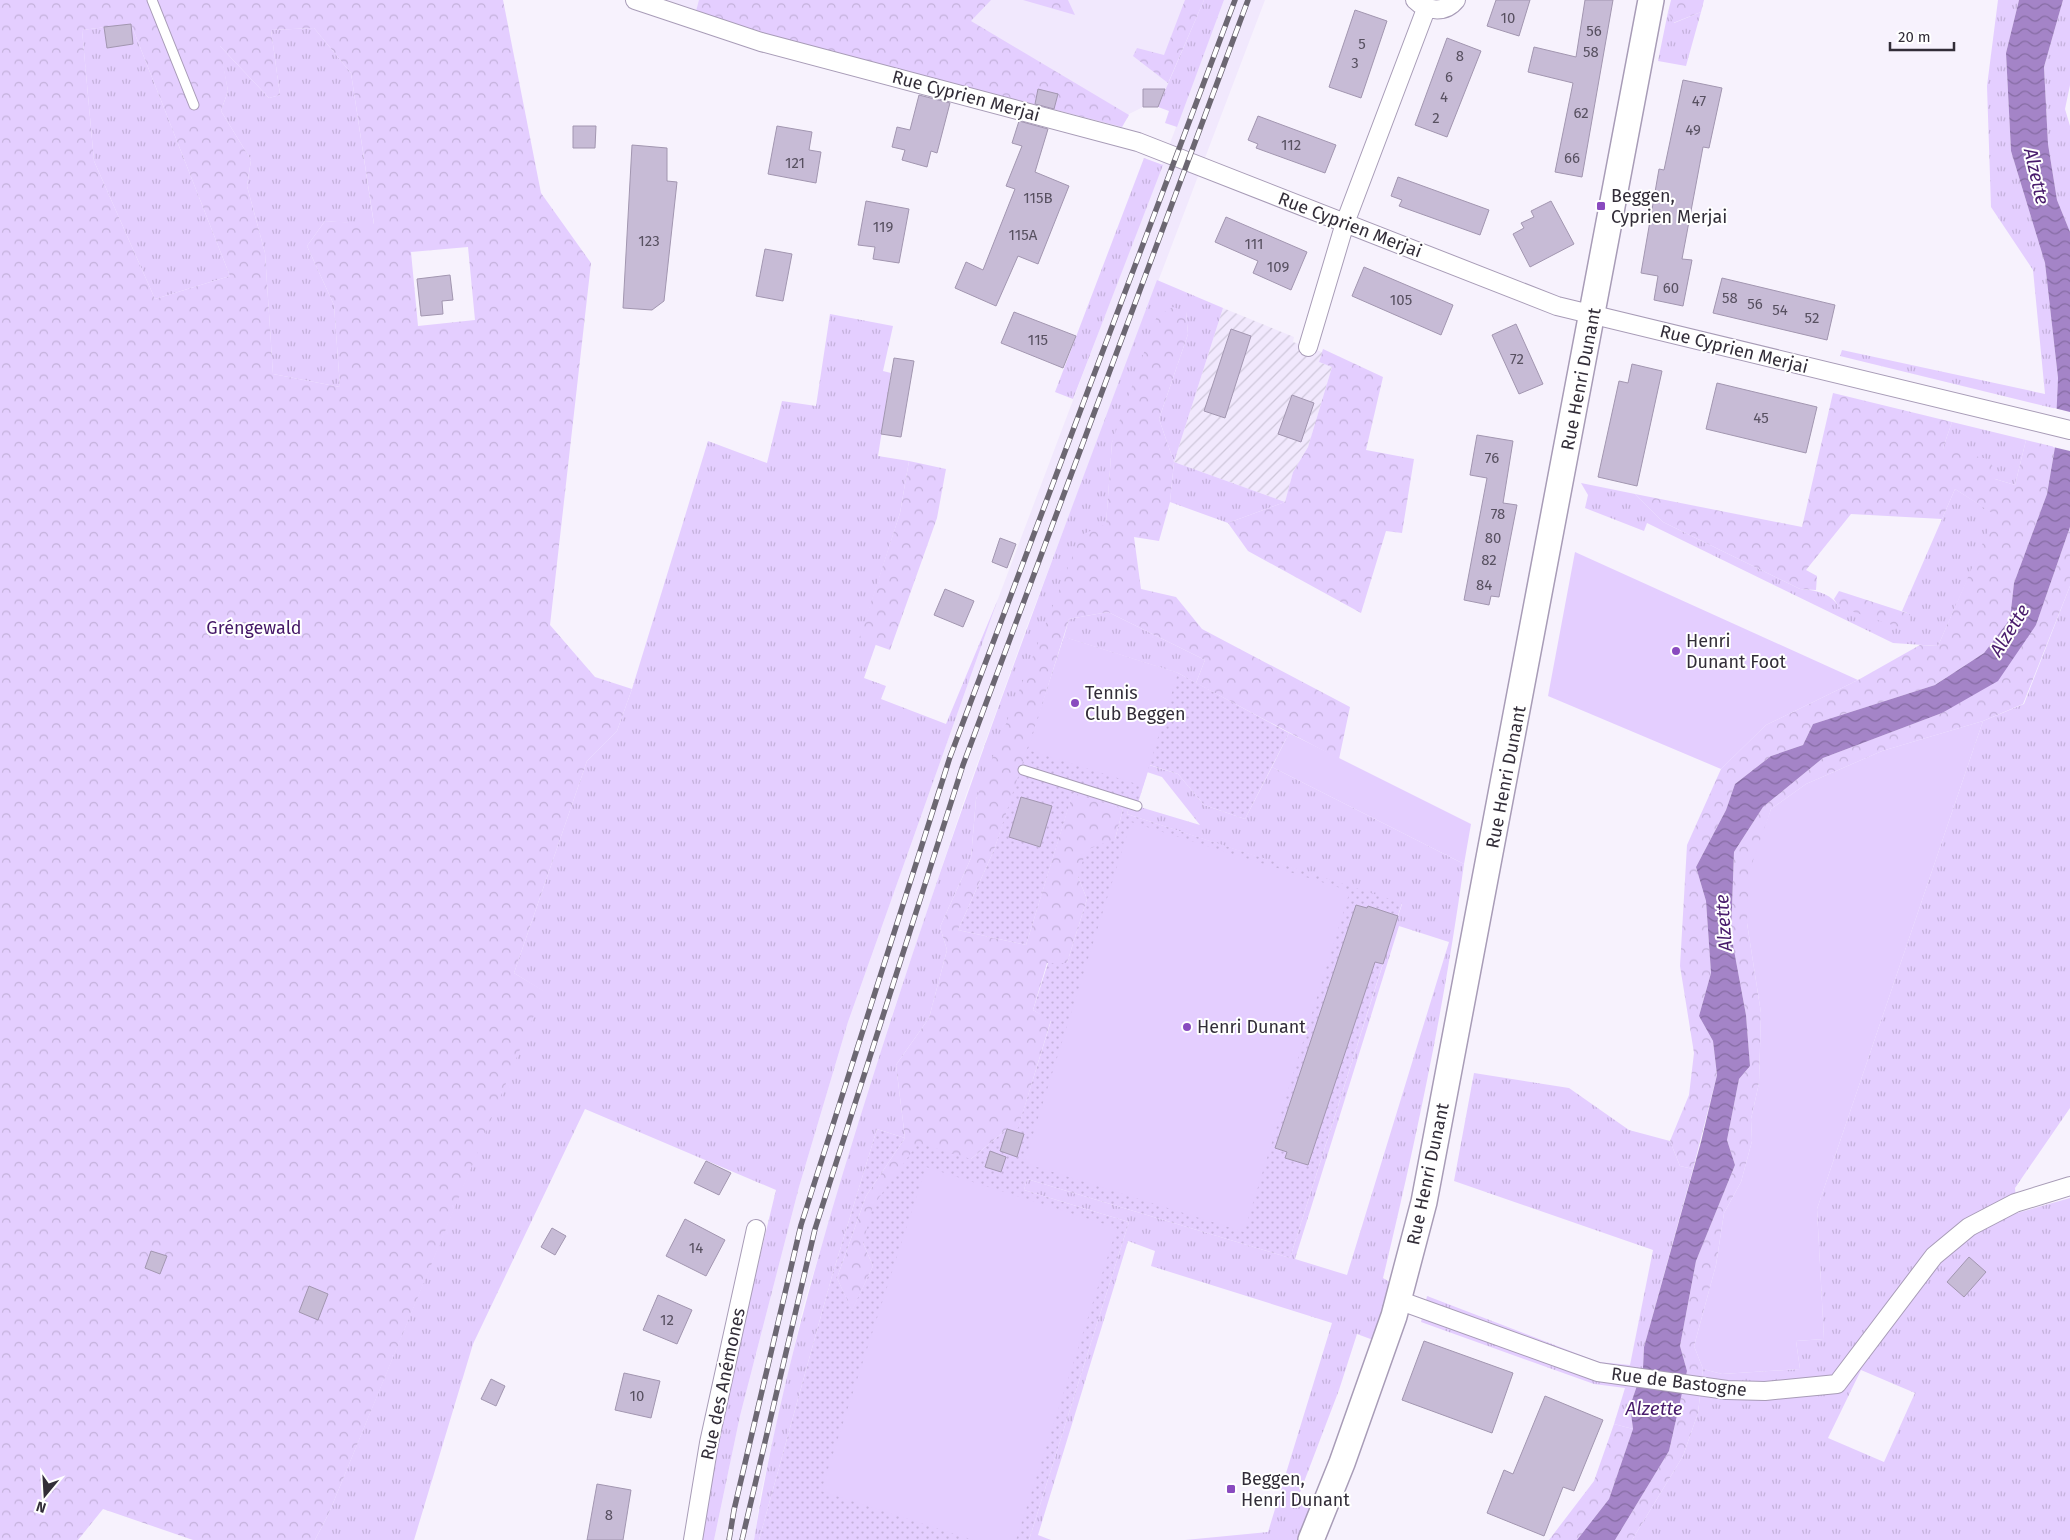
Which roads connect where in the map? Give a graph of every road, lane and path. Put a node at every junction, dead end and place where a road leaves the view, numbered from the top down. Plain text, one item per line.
1 (152, 0) edge
2 (635, 0) edge
3 (1456, 0) edge
4 (1651, 0) edge
5 (1421, 4) edge
6 (194, 105) dead end
7 (1345, 223) junction
8 (1593, 316) junction
9 (1308, 347) dead end
10 (2070, 430) edge
11 (1023, 770) dead end
12 (1136, 806) dead end
13 (2070, 1186) edge
14 (756, 1229) dead end
15 (1398, 1300) junction
16 (693, 1540) edge
17 (1311, 1540) edge

1 - 6 lane
2 - 7 street, Rue Cyprien Merjai
3 - 5 street
4 - 8 main road, Rue Henri Dunant
5 - 7 street
7 - 8 street, Rue Cyprien Merjai
7 - 9 street
8 - 10 street, Rue Cyprien Merjai
8 - 15 main road, Rue Henri Dunant
11 - 12 lane
13 - 15 street, Rue de Bastogne
14 - 16 street, Rue des Anémones
15 - 17 main road, Rue Henri Dunant

